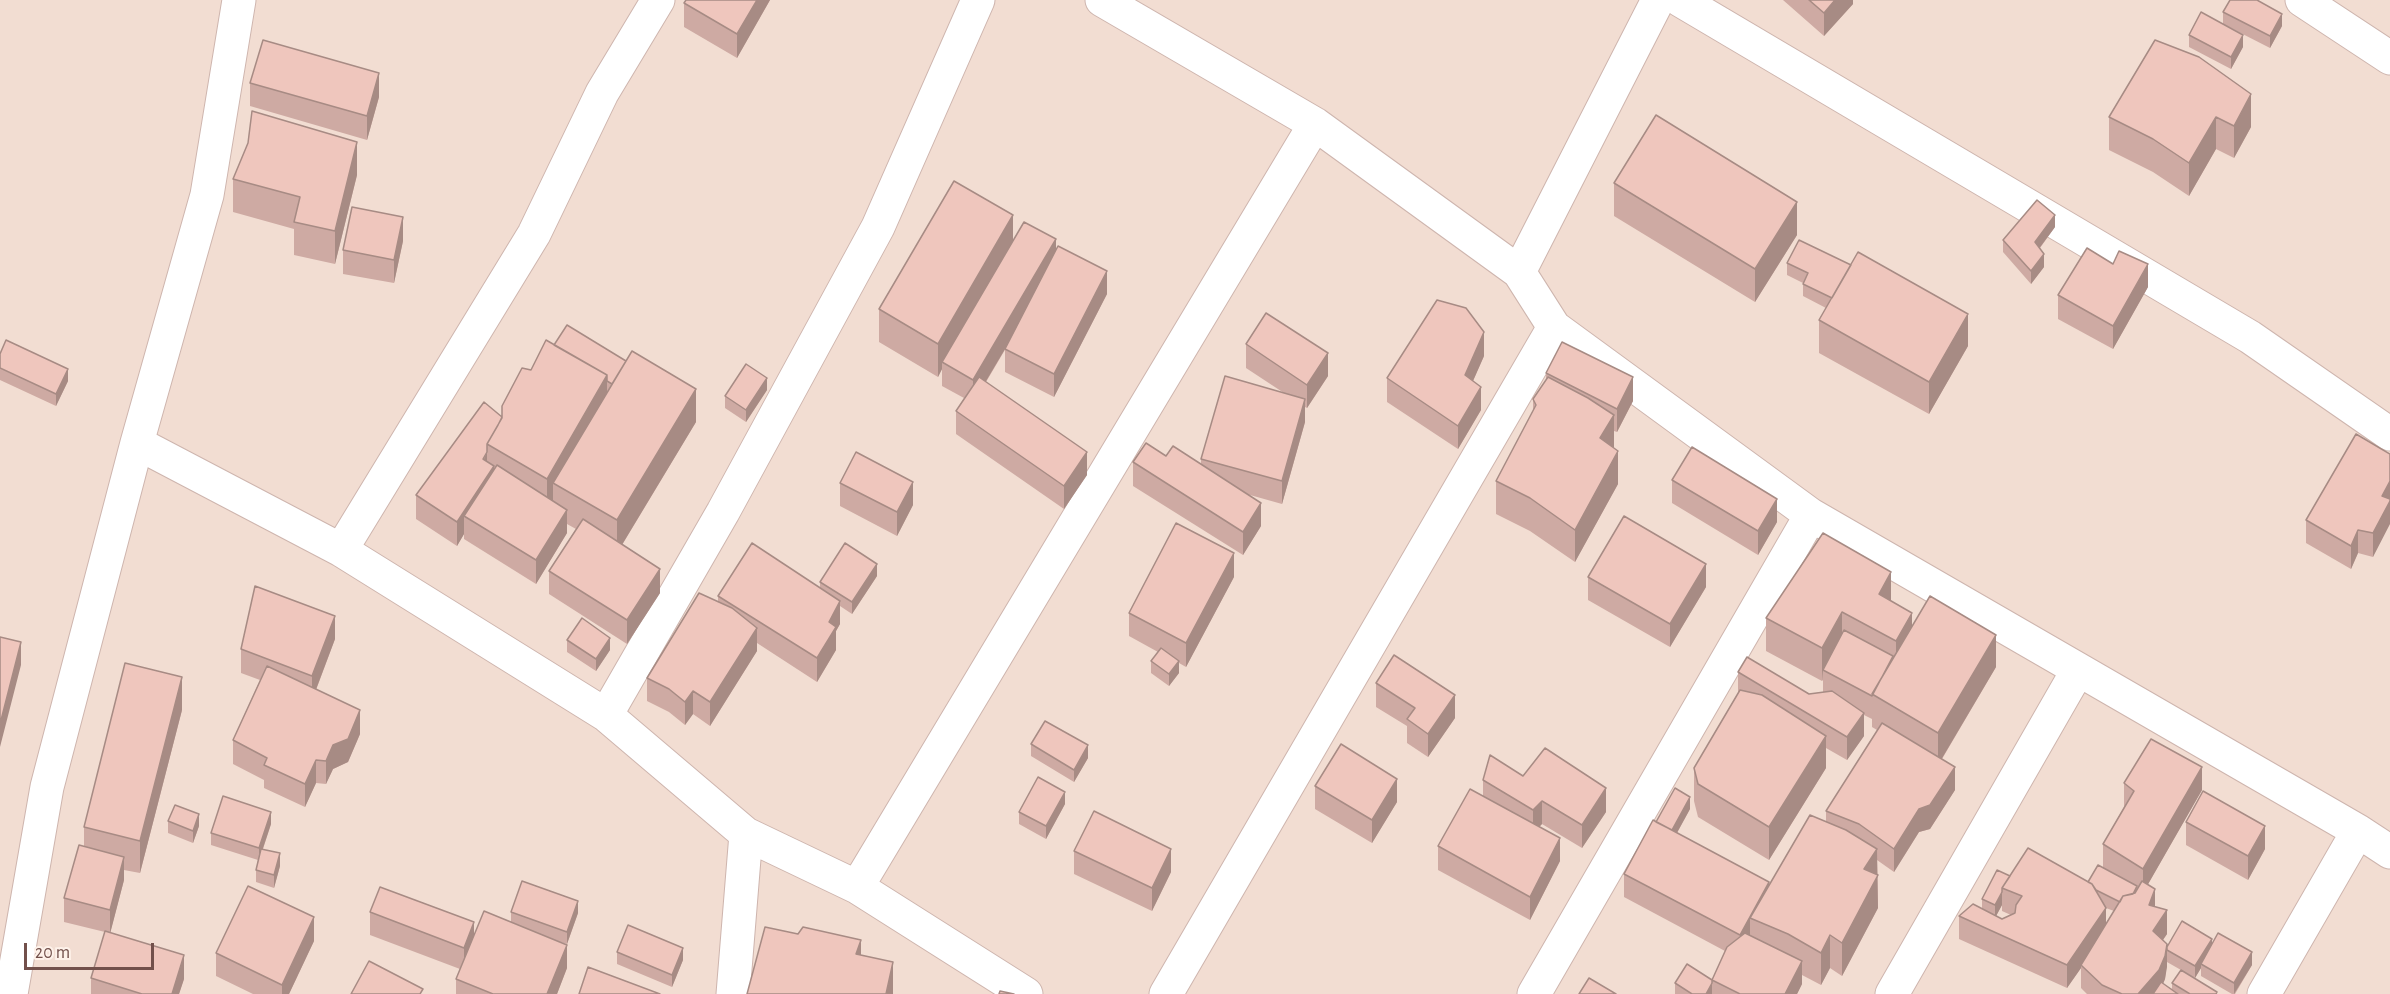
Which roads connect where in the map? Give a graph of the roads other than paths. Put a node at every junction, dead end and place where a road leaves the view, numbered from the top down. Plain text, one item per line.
1 (239, 0) edge
2 (658, 0) edge
3 (978, 0) edge
4 (1102, 0) edge
5 (1658, 0) edge
6 (1680, 0) edge
7 (2301, 0) edge
8 (2390, 58) edge
9 (1316, 124) junction
10 (1520, 272) junction
11 (1554, 327) junction
12 (2390, 434) edge
13 (137, 443) junction
14 (1810, 515) junction
15 (341, 550) junction
16 (2078, 670) junction
17 (606, 715) junction
18 (2358, 831) junction
19 (746, 834) junction
20 (2390, 852) edge
21 (857, 887) junction
22 (11, 994) edge
23 (733, 994) edge
24 (1026, 994) edge
25 (1166, 994) edge
26 (1533, 994) edge
27 (1892, 994) edge
28 (2264, 994) edge

1 - 13 street
2 - 15 street
3 - 17 street
4 - 9 street
5 - 10 street
6 - 12 street
7 - 8 street
9 - 10 street
9 - 21 street
10 - 11 street
11 - 14 street
11 - 25 street
13 - 15 street
13 - 22 street
14 - 16 street
14 - 26 street
15 - 17 street
16 - 18 street
16 - 27 street
17 - 19 street
18 - 20 street
18 - 28 street
19 - 21 street
19 - 23 street
21 - 24 street

